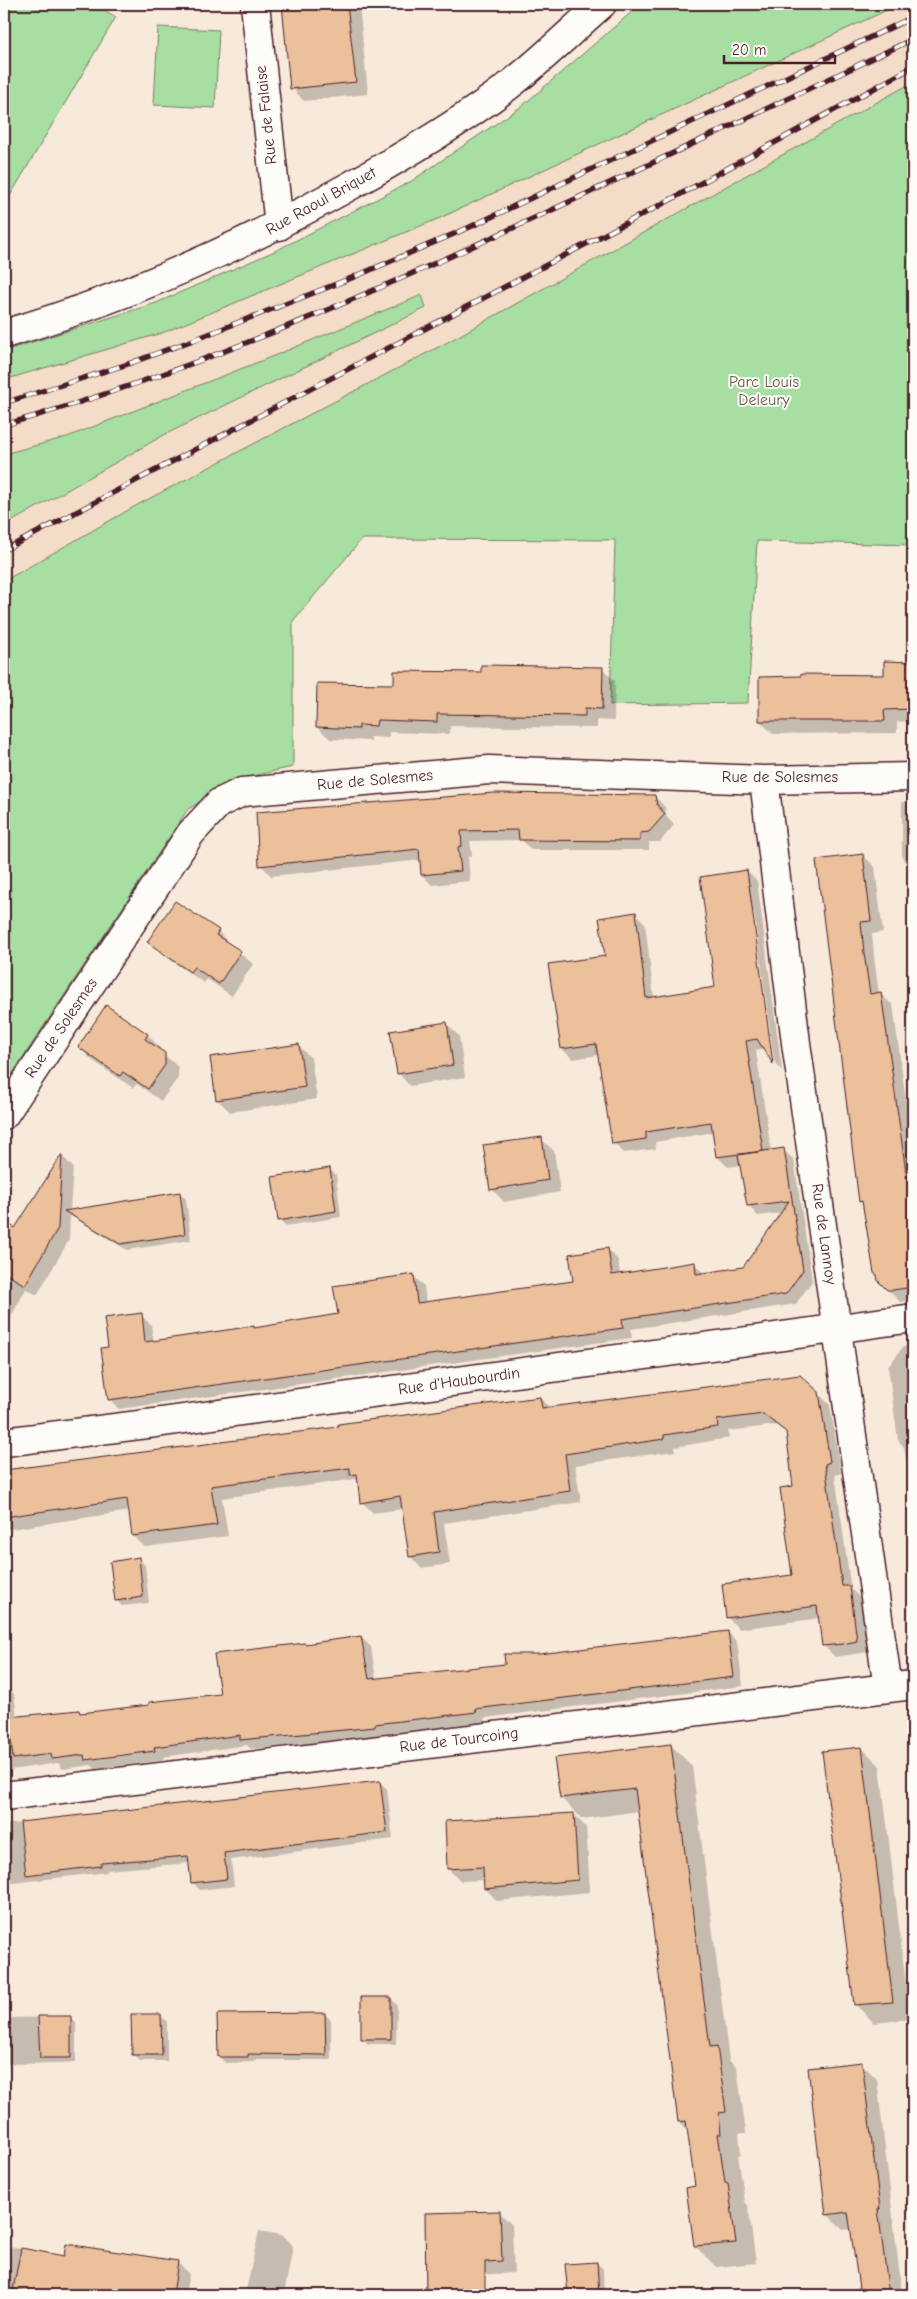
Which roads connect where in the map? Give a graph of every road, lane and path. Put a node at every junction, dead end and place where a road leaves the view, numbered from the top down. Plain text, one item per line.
1 (255, 4) edge
2 (602, 4) edge
3 (279, 226) junction
4 (4, 334) edge
5 (913, 777) edge
6 (764, 780) junction
7 (4, 1115) edge
8 (913, 1318) edge
9 (838, 1329) junction
10 (4, 1442) edge
11 (901, 1686) edge
12 (4, 1796) edge

1 - 3 street, Rue de Falaise
2 - 3 street, Rue Raoul Briquet
3 - 4 street, Rue Raoul Briquet
5 - 6 street, Rue de Solesmes
6 - 7 street, Rue de Solesmes
6 - 9 street, Rue de Lannoy
8 - 9 street, Rue d'Haubourdin
9 - 10 street, Rue d'Haubourdin
9 - 11 street, Rue de Lannoy
11 - 12 street, Rue de Tourcoing

